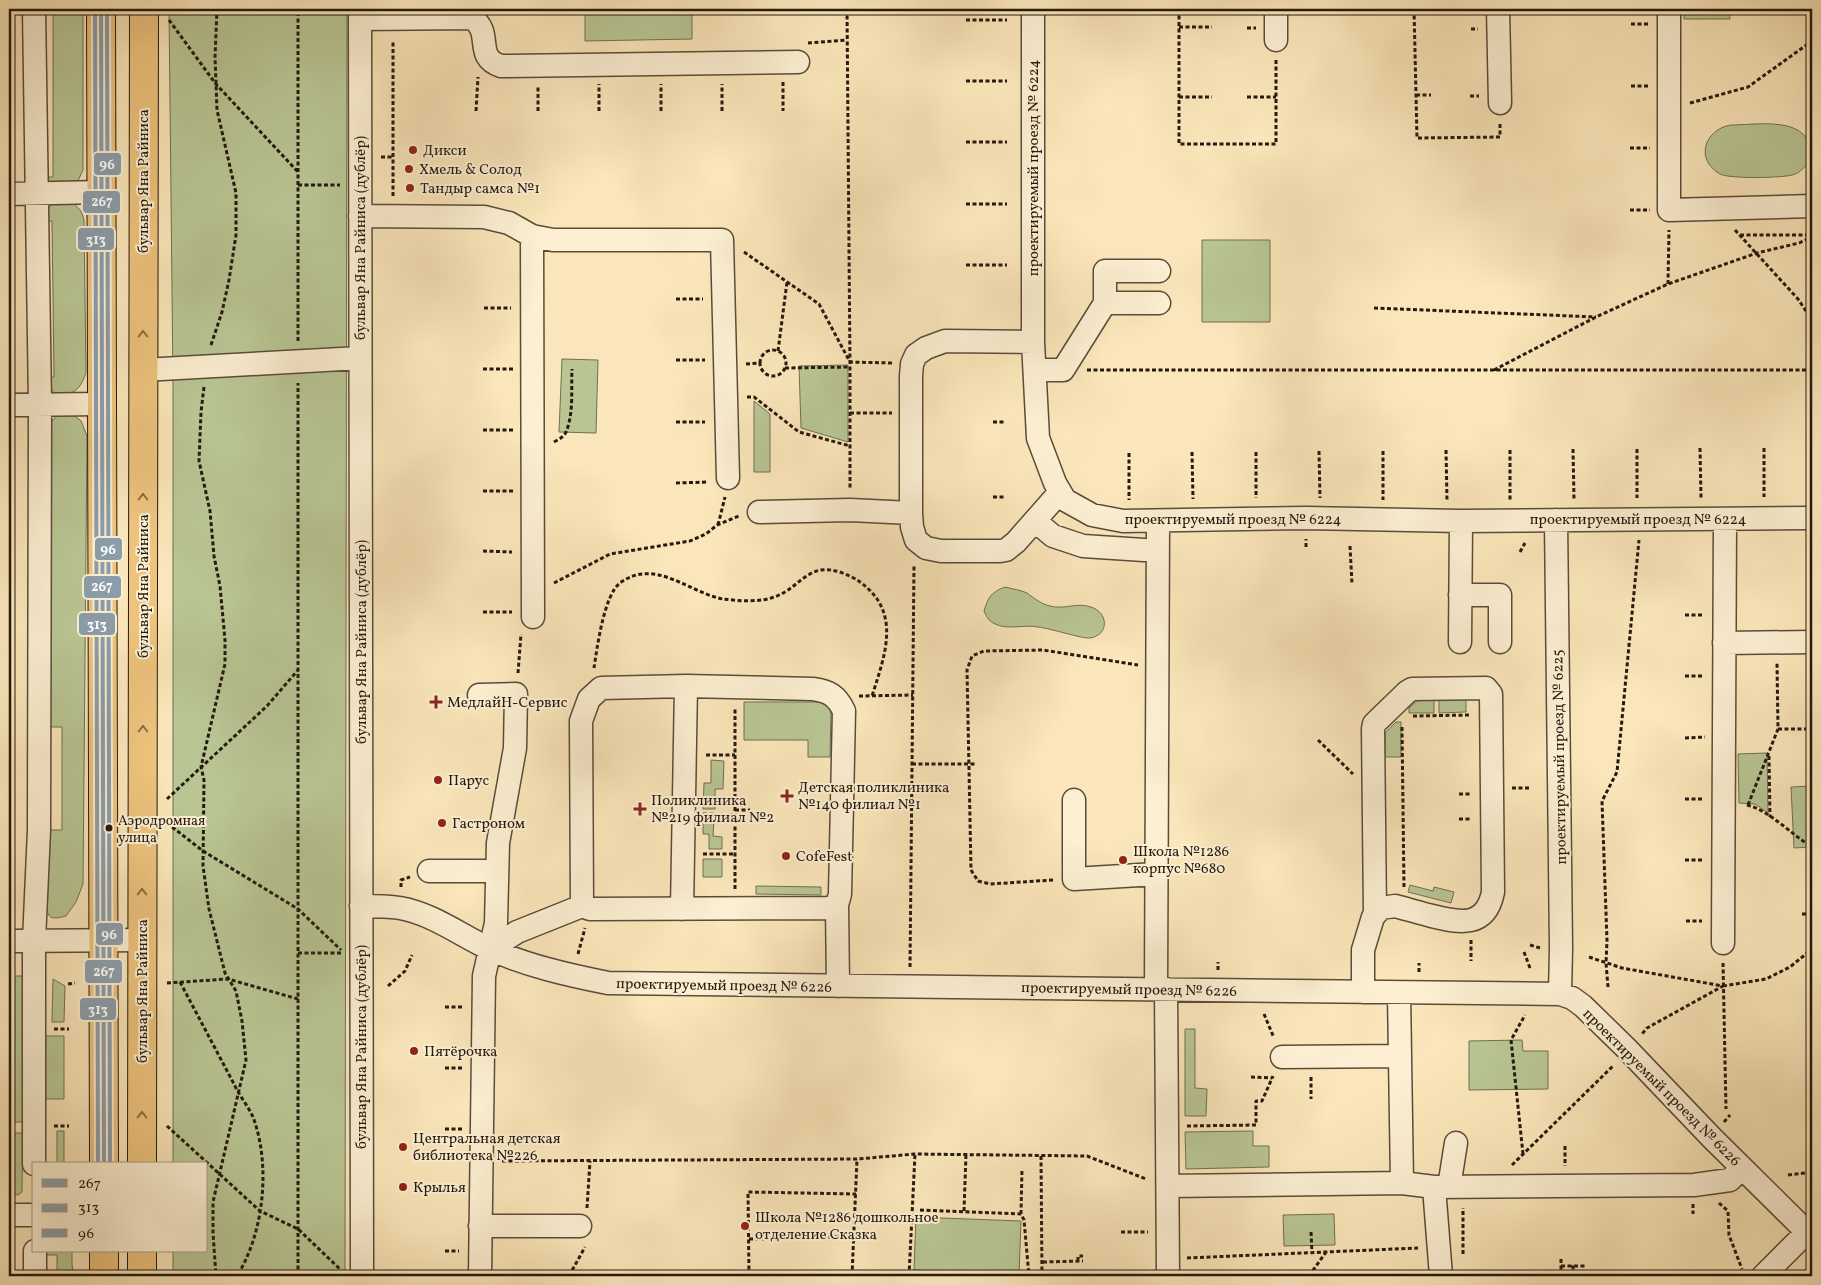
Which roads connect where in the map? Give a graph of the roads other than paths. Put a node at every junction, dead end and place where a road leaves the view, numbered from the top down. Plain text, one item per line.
1 (34, 9) edge
2 (101, 9) edge
3 (1033, 9) edge
4 (1276, 9) edge
5 (1498, 9) edge
6 (1669, 9) edge
7 (155, 13) edge
8 (360, 14) edge
9 (1276, 40) road end
10 (791, 62) road end
11 (1500, 103) road end
12 (101, 192) junction
13 (37, 193) junction
14 (9, 194) edge
15 (1812, 206) edge
16 (360, 216) junction
17 (532, 236) junction
18 (1159, 271) dead end
19 (1105, 303) junction
20 (1159, 303) dead end
21 (1034, 342) junction
22 (360, 358) junction
23 (143, 370) junction
24 (1035, 370) junction
25 (102, 404) junction
26 (9, 405) edge
27 (40, 405) junction
28 (728, 480) road end
29 (1060, 492) junction
30 (759, 512) road end
31 (911, 513) junction
32 (1812, 518) edge
33 (1725, 519) junction
34 (1556, 520) junction
35 (1034, 521) junction
36 (1158, 521) junction
37 (1461, 521) junction
38 (1144, 550) dead end
39 (1460, 595) junction
40 (533, 615) road end
41 (1460, 642) dead end
42 (1500, 642) dead end
43 (1812, 642) edge
44 (1724, 643) junction
45 (686, 686) junction
46 (479, 695) dead end
47 (1074, 800) dead end
48 (429, 871) dead end
49 (497, 872) junction
50 (1156, 874) junction
51 (837, 905) junction
52 (361, 906) junction
53 (582, 906) junction
54 (682, 909) junction
55 (1375, 913) junction
56 (103, 940) junction
57 (142, 940) junction
58 (9, 941) edge
59 (34, 941) junction
60 (1723, 942) road end
61 (491, 949) junction
62 (838, 986) junction
63 (1161, 989) junction
64 (1363, 992) junction
65 (1399, 993) junction
66 (1560, 994) junction
67 (1400, 1056) junction
68 (1282, 1057) road end
69 (1456, 1143) dead end
70 (34, 1162) edge
71 (104, 1162) edge
72 (142, 1162) edge
73 (1742, 1168) junction
74 (1402, 1182) junction
75 (1159, 1183) junction
76 (1448, 1187) junction
77 (9, 1215) edge
78 (32, 1215) edge
79 (480, 1226) junction
80 (580, 1226) dead end
81 (1809, 1234) edge
82 (35, 1252) edge
83 (104, 1252) edge
84 (142, 1252) edge
85 (1175, 1267) edge
86 (35, 1276) edge
87 (104, 1276) edge
88 (142, 1276) edge
89 (362, 1276) edge
90 (480, 1276) edge
91 (1441, 1276) edge
92 (1764, 1276) edge

1 - 13 street
2 - 12 main road
3 - 21 street, проектируемый проезд № 6224
4 - 9 street
5 - 11 street
6 - 15 street
23 -> 7 main road, бульвар Яна Райниса
8 - 10 street
8 - 16 street, бульвар Яна Райниса (дублёр)
12 - 13 street
12 - 25 main road
13 - 14 street
13 - 27 street
16 - 17 street
16 - 22 street, бульвар Яна Райниса (дублёр)
17 - 28 street
17 - 40 street
18 - 19 street
19 - 20 street
19 - 24 street
21 - 24 street, проектируемый проезд № 6224
21 - 31 street
22 - 23 street
22 - 52 street, бульвар Яна Райниса (дублёр)
57 -> 23 main road, бульвар Яна Райниса
24 - 29 street, проектируемый проезд № 6224
25 - 27 street
25 - 56 main road
26 - 27 street
27 - 59 street
29 - 35 street
29 - 36 street, проектируемый проезд № 6224
30 - 31 street
31 - 35 street
32 - 33 street, проектируемый проезд № 6224
33 - 34 street, проектируемый проезд № 6224
33 - 44 street
34 - 37 street, проектируемый проезд № 6224
34 - 66 street, проектируемый проезд № 6225
35 - 38 street
36 - 37 street, проектируемый проезд № 6224
36 - 50 street
37 - 39 street
39 - 41 street
39 - 42 street
43 - 44 street
44 - 60 street
45 - 51 street
45 - 53 street
45 - 54 street
46 - 49 street
47 - 50 street
48 - 49 street
49 - 61 street
50 - 63 street
51 - 54 street
51 - 62 street
52 - 61 street, проектируемый проезд № 6226
52 - 89 street, бульвар Яна Райниса (дублёр)
53 - 54 street
53 - 61 street
55 - 55 street
55 - 64 street
56 - 57 street
56 - 59 street
56 - 71 main road
72 -> 57 main road, бульвар Яна Райниса
58 - 59 street
59 - 70 street
61 - 62 street, проектируемый проезд № 6226
61 - 79 street
62 - 63 street, проектируемый проезд № 6226
63 - 64 street, проектируемый проезд № 6226
63 - 75 street
64 - 65 street, проектируемый проезд № 6226
65 - 66 street, проектируемый проезд № 6226
65 - 67 street
66 - 73 street, проектируемый проезд № 6226
67 - 68 street
67 - 74 street
69 - 76 street
73 - 76 street
73 - 81 street, проектируемый проезд № 6226
74 - 75 street
74 - 76 street
75 - 85 street
76 - 91 street
77 - 78 street
79 - 80 street
79 - 90 street
81 - 92 street
82 - 86 street
83 - 87 main road
84 - 88 main road

